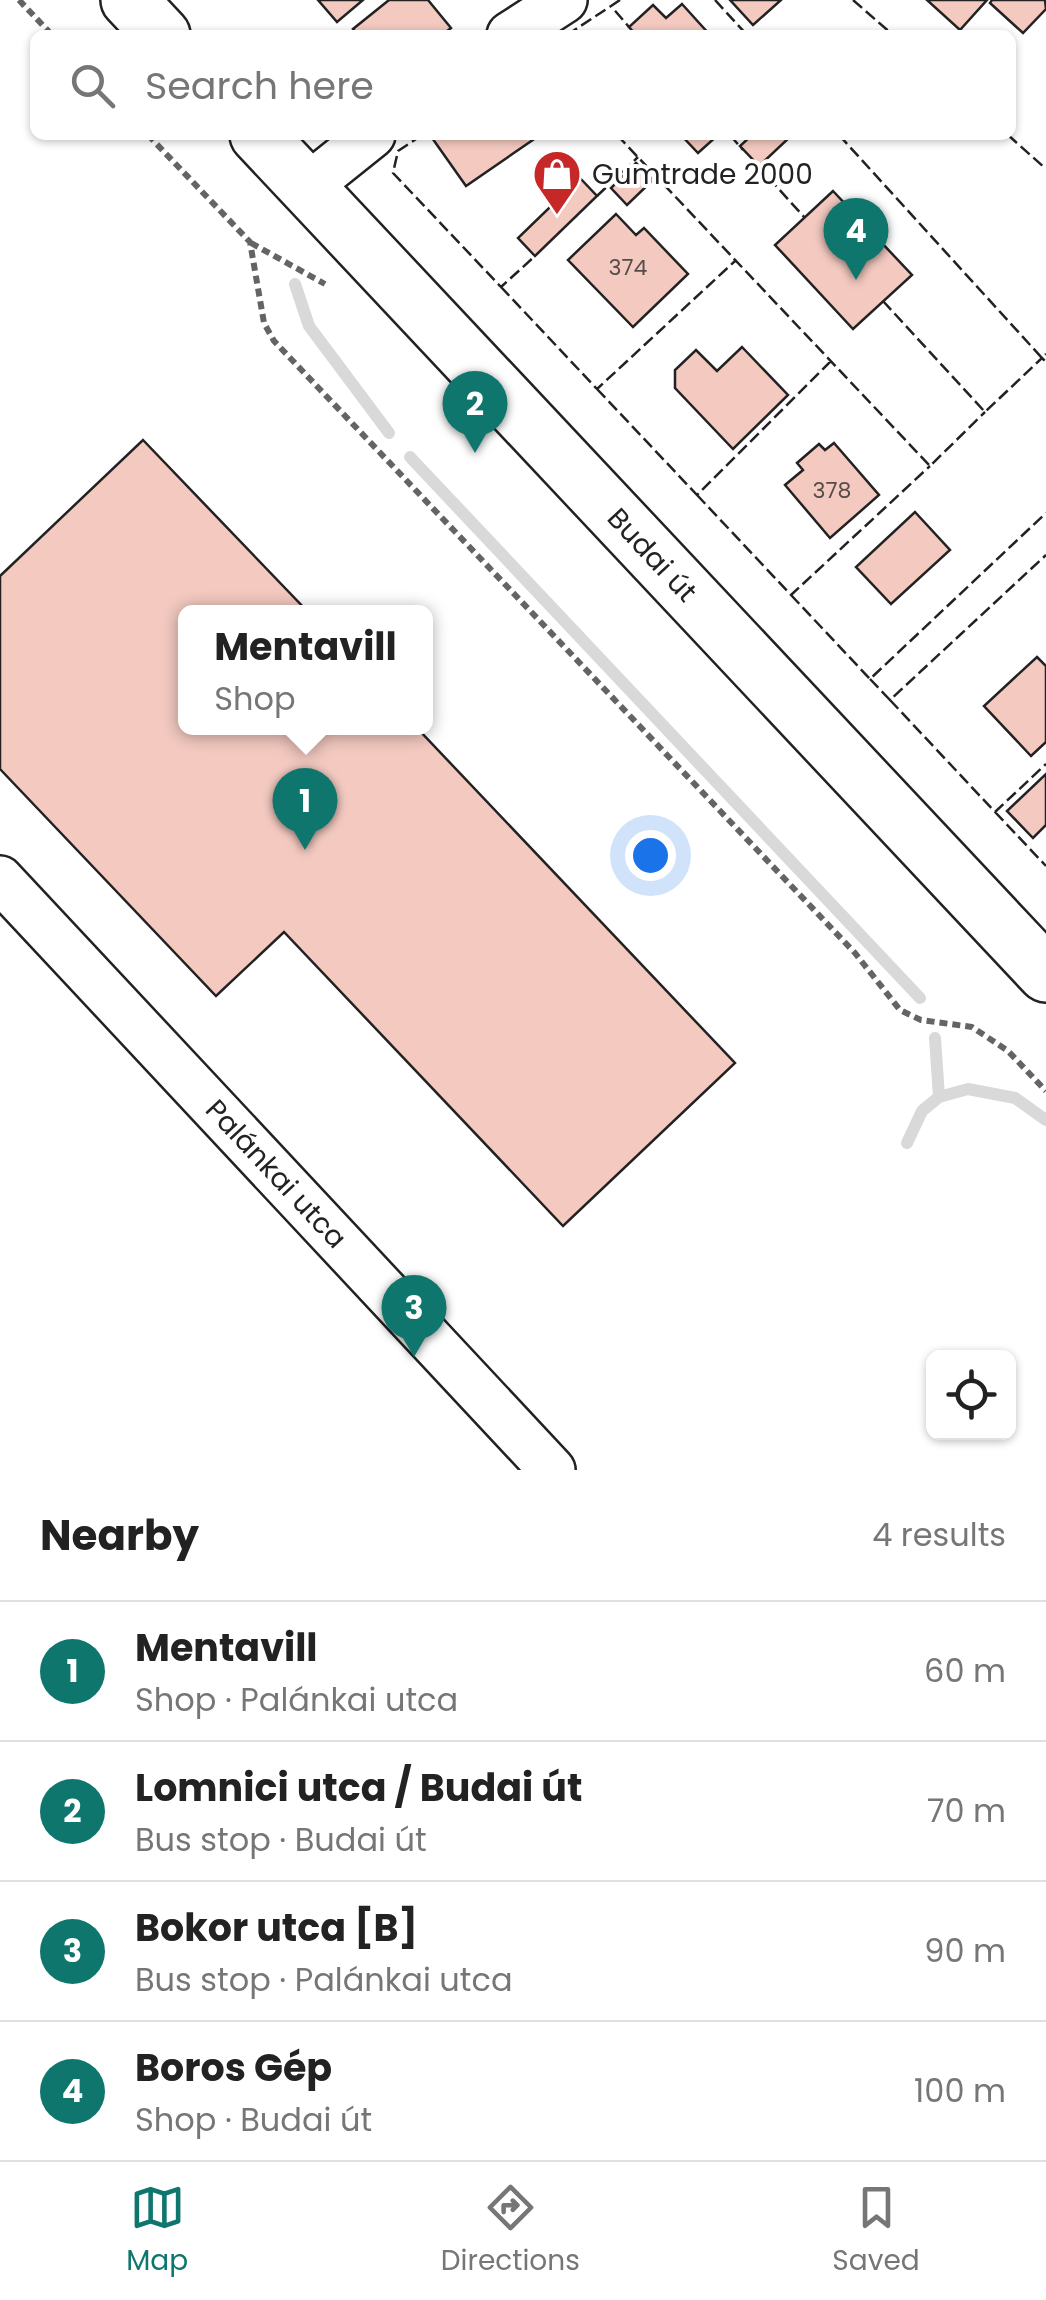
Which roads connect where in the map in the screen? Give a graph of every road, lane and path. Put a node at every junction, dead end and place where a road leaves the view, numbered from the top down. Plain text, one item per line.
1 (19, 0) edge
2 (129, 0) edge
3 (564, 0) edge
4 (47, 30) edge
5 (157, 30) edge
6 (518, 30) edge
7 (153, 140) edge
8 (263, 140) edge
9 (366, 140) edge
10 (307, 187) junction
11 (250, 242) junction
12 (324, 284) dead end
13 (0, 879) edge
14 (1046, 974) edge
15 (1046, 1091) edge
16 (541, 1466) edge

1 - 4 path
2 - 5 main road
3 - 6 street
7 - 11 path
8 - 10 main road, Budai út
9 - 10 street
10 - 14 main road, Budai út
11 - 12 path
11 - 15 path
13 - 16 street, Palánkai utca

